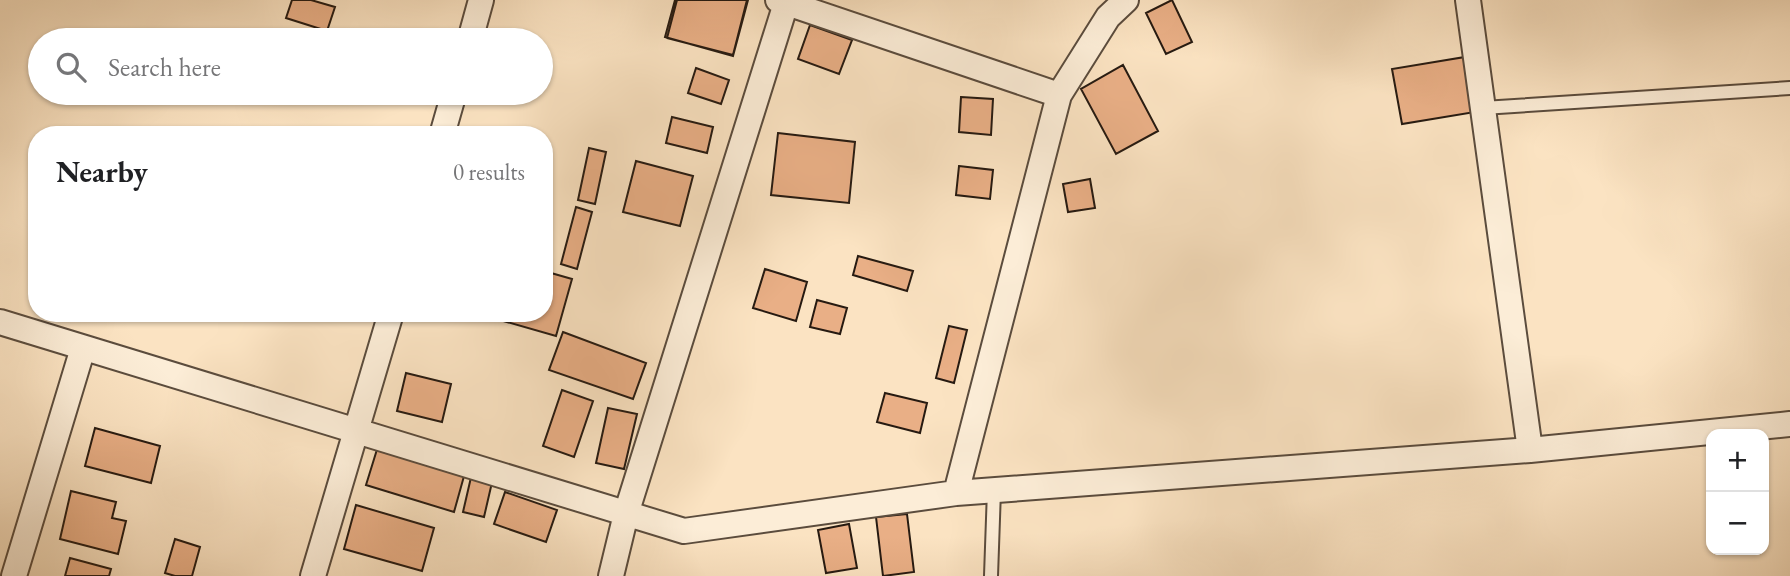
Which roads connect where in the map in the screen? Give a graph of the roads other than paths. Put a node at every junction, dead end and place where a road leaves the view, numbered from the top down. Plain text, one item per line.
1 (481, 0) edge
2 (1126, 0) edge
3 (1468, 0) edge
4 (784, 1) edge
5 (473, 28) edge
6 (1790, 88) edge
7 (1059, 95) junction
8 (451, 105) edge
9 (1483, 108) junction
10 (445, 126) edge
11 (0, 322) edge
12 (388, 322) edge
13 (83, 348) junction
14 (1790, 424) edge
15 (356, 431) junction
16 (1531, 450) junction
17 (994, 490) junction
18 (956, 493) junction
19 (626, 514) junction
20 (14, 576) edge
21 (313, 576) edge
22 (611, 576) edge
23 (991, 576) edge

1 - 5 street
2 - 7 street
3 - 9 street
4 - 7 street
4 - 19 street
6 - 9 lane
7 - 18 street
8 - 10 street
9 - 16 street
11 - 13 street
12 - 15 street
13 - 15 street
13 - 20 street
14 - 16 street
15 - 19 street
15 - 21 street
16 - 17 street
17 - 18 street
17 - 23 lane
18 - 19 street
19 - 22 street

